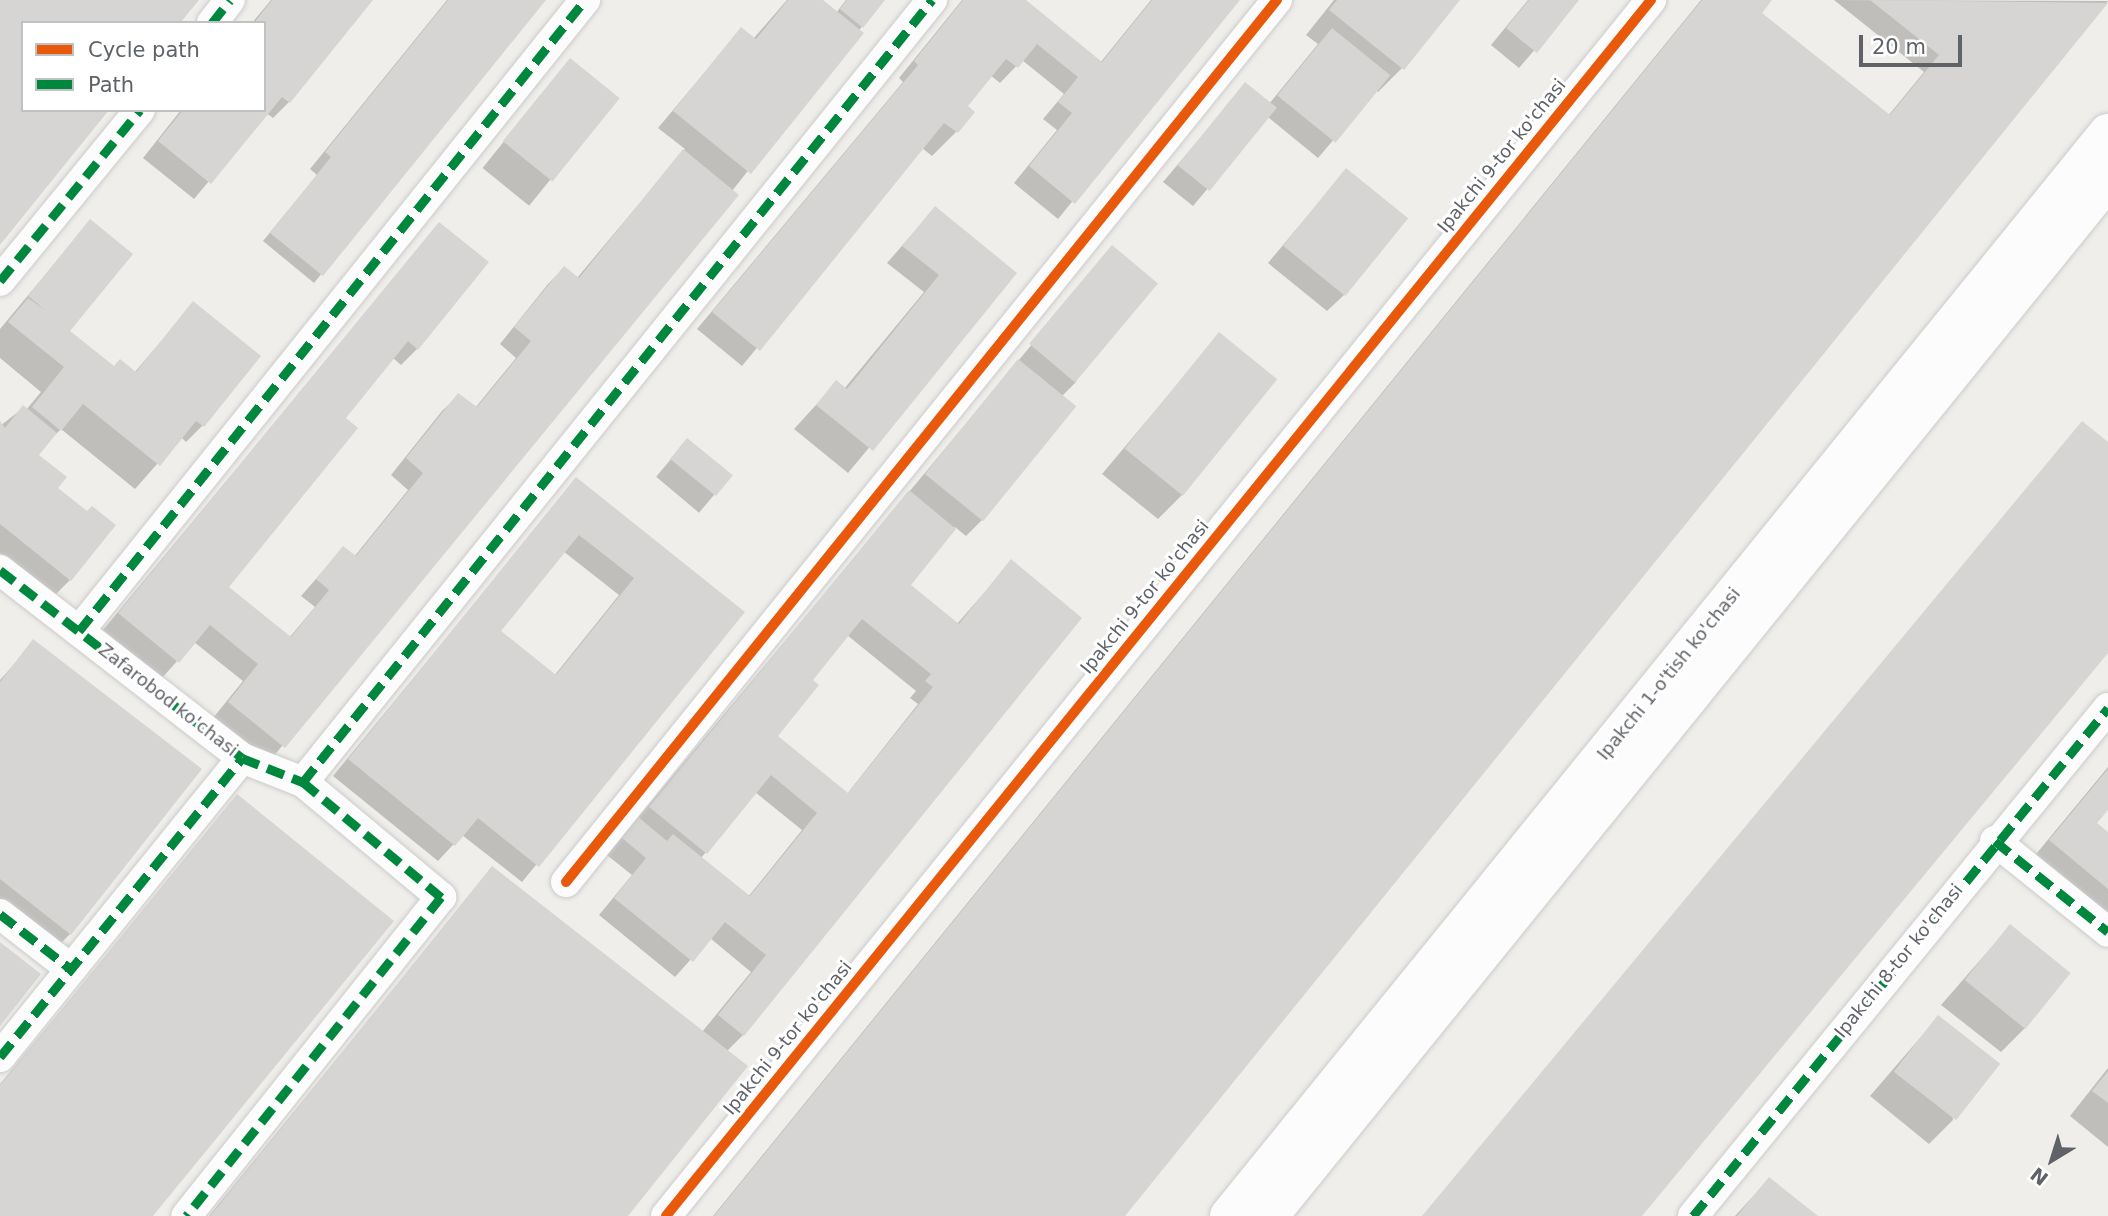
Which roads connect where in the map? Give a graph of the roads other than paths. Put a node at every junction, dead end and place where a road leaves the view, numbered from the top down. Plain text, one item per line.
1 (230, 0) edge
2 (585, 0) edge
3 (932, 0) edge
4 (1277, 0) edge
5 (1651, 0) edge
6 (214, 21) edge
7 (138, 112) edge
8 (2108, 133) edge
9 (2108, 180) edge
10 (0, 281) edge
11 (0, 570) edge
12 (79, 631) junction
13 (2108, 708) edge
14 (242, 758) junction
15 (303, 782) junction
16 (1995, 841) junction
17 (566, 882) dead end
18 (0, 914) edge
19 (2108, 932) edge
20 (71, 969) junction
21 (0, 1057) edge
22 (186, 1216) edge
23 (666, 1216) edge
24 (1229, 1216) edge
25 (1269, 1216) edge
26 (1692, 1216) edge

1 - 6 street
2 - 12 street
3 - 15 street
4 - 17 street
5 - 23 street, Ipakchi 9-tor ko'chasi
7 - 10 street
8 - 24 main road, Ipakchi 1-o'tish ko'chasi
9 - 25 main road, Ipakchi 1-o'tish ko'chasi
11 - 12 street, Zafarobod ko'chasi
12 - 14 street, Zafarobod ko'chasi
13 - 16 street, Ipakchi 8-tor ko'chasi
14 - 15 street, Zafarobod ko'chasi
14 - 20 street
15 - 22 street, Zafarobod ko'chasi
16 - 19 street
16 - 26 street, Ipakchi 8-tor ko'chasi
18 - 20 street
20 - 21 street

